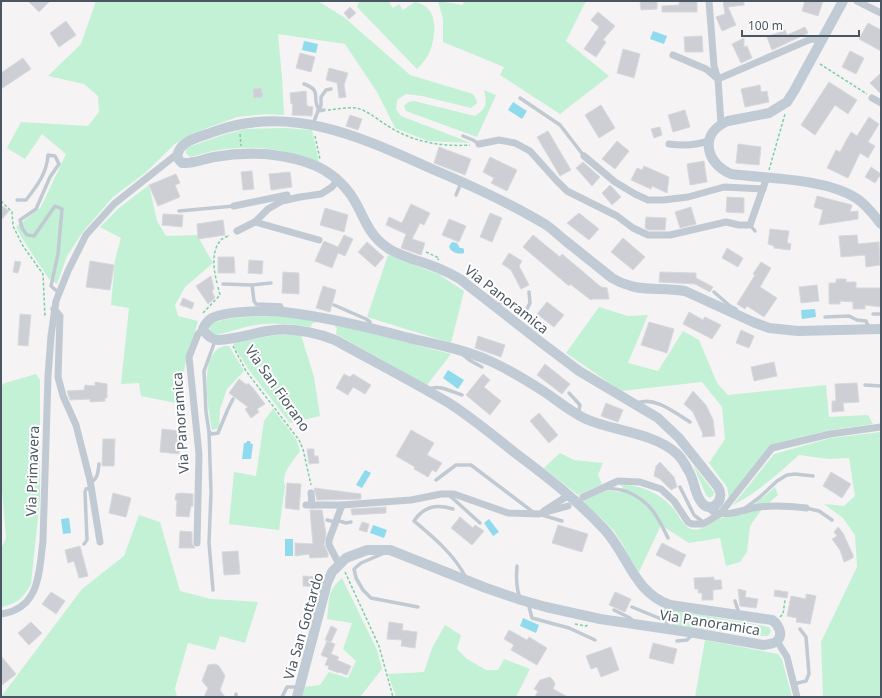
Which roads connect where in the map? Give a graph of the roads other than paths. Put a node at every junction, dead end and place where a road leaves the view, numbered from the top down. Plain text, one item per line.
1 (709, 1) edge
2 (843, 1) edge
3 (857, 1) edge
4 (881, 13) edge
5 (822, 40) junction
6 (673, 55) dead end
7 (718, 79) junction
8 (304, 84) dead end
9 (331, 89) dead end
10 (520, 98) dead end
11 (872, 98) road end
12 (881, 103) edge
13 (319, 110) junction
14 (324, 110) road end
15 (722, 124) junction
16 (313, 125) junction
17 (463, 136) dead end
18 (710, 140) junction
19 (479, 144) joint
20 (669, 144) dead end
21 (177, 154) junction
22 (584, 156) joint
23 (768, 172) junction
24 (338, 179) junction
25 (462, 182) junction
26 (763, 189) junction
27 (325, 192) junction
28 (456, 195) dead end
29 (17, 200) dead end
30 (234, 206) joint
31 (179, 212) dead end
32 (255, 222) junction
33 (881, 224) edge
34 (750, 225) junction
35 (237, 231) road end
36 (754, 231) dead end
37 (319, 240) dead end
38 (271, 283) dead end
39 (223, 284) dead end
40 (252, 285) junction
41 (529, 292) dead end
42 (714, 292) dead end
43 (59, 293) junction
44 (334, 305) dead end
45 (494, 306) junction
46 (54, 309) junction
47 (284, 312) junction
48 (525, 313) junction
49 (873, 314) dead end
50 (881, 314) edge
51 (825, 317) dead end
52 (755, 323) junction
53 (370, 328) junction
54 (869, 328) junction
55 (203, 329) junction
56 (546, 329) dead end
57 (881, 329) edge
58 (220, 340) junction
59 (460, 351) junction
60 (482, 367) dead end
61 (865, 385) dead end
62 (881, 386) edge
63 (426, 390) junction
64 (569, 393) dead end
65 (462, 395) dead end
66 (234, 399) dead end
67 (634, 404) junction
68 (576, 414) junction
69 (690, 422) dead end
70 (881, 427) edge
71 (209, 432) junction
72 (99, 464) dead end
73 (813, 476) dead end
74 (436, 480) dead end
75 (91, 486) junction
76 (680, 487) dead end
77 (604, 488) junction
78 (311, 493) road end
79 (448, 494) junction
80 (569, 495) junction
81 (583, 497) dead end
82 (342, 505) junction
83 (568, 506) dead end
84 (710, 508) junction
85 (806, 508) joint
86 (453, 509) dead end
87 (741, 510) junction
88 (537, 514) junction
89 (720, 514) junction
90 (328, 520) dead end
91 (832, 520) dead end
92 (336, 521) junction
93 (562, 521) dead end
94 (351, 522) dead end
95 (480, 523) dead end
96 (704, 523) junction
97 (668, 538) dead end
98 (100, 542) dead end
99 (197, 543) dead end
100 (84, 544) dead end
101 (390, 550) junction
102 (517, 566) dead end
103 (342, 568) junction
104 (467, 581) junction
105 (212, 590) dead end
106 (525, 601) junction
107 (735, 601) dead end
108 (418, 607) dead end
109 (632, 607) dead end
110 (614, 610) dead end
111 (1, 614) edge
112 (737, 615) junction
113 (634, 624) junction
114 (668, 629) junction
115 (800, 629) dead end
116 (694, 633) junction
117 (595, 640) dead end
118 (677, 641) dead end
119 (778, 641) junction
120 (794, 684) junction
121 (299, 692) edge
122 (282, 697) edge
123 (797, 697) edge

1 - 7 street
2 - 5 street
3 - 4 street
5 - 7 street
5 - 15 street
6 - 7 street
7 - 15 street
8 - 13 lane
9 - 13 lane
10 - 22 lane
11 - 12 street
13 - 14 lane
13 - 16 lane
15 - 18 street
16 - 21 street
16 - 25 street
17 - 19 lane
18 - 20 street
18 - 23 street
19 - 34 street
21 - 24 street, Via Panoramica
21 - 43 street, Via Primavera
22 - 26 street
23 - 26 street
23 - 33 street
24 - 27 street
24 - 45 street, Via Panoramica
25 - 28 lane
25 - 52 street
26 - 34 street
27 - 30 street
27 - 32 street
29 - 43 lane
30 - 31 lane
32 - 35 street
32 - 37 street
34 - 36 lane
38 - 40 lane
39 - 40 lane
40 - 47 lane
41 - 48 lane
42 - 52 lane
43 - 46 street, Via Primavera
44 - 53 lane
45 - 48 lane
45 - 67 street, Via Panoramica
46 - 75 street
46 - 111 street, Via Primavera
47 - 53 street, Via Panoramica
47 - 55 street, Via Panoramica
48 - 56 lane
49 - 50 lane
51 - 54 lane
52 - 54 street
53 - 59 street, Via Panoramica
54 - 57 street
55 - 58 street
55 - 99 street, Via Panoramica
58 - 63 street, Via Panoramica
58 - 71 lane
59 - 60 lane
59 - 68 street, Via Panoramica
61 - 62 lane
63 - 65 lane
63 - 80 street, Via Panoramica
64 - 68 lane
66 - 71 lane
67 - 69 lane
67 - 84 street, Via Panoramica
68 - 84 street, Via Panoramica
70 - 89 street
71 - 105 lane
72 - 75 lane
73 - 87 lane
74 - 88 lane
75 - 98 street
75 - 100 lane
76 - 96 lane
77 - 81 street
77 - 96 street
77 - 97 lane
78 - 82 street
79 - 82 street
79 - 88 street
79 - 95 lane
80 - 88 street
80 - 112 street, Via Panoramica
82 - 92 street
83 - 88 street
84 - 89 street
85 - 87 street
85 - 91 lane
86 - 104 lane
87 - 89 street
88 - 93 lane
89 - 96 street
90 - 92 lane
92 - 94 lane
92 - 103 street
101 - 103 street, Via Panoramica
101 - 104 street, Via Panoramica
101 - 108 lane
102 - 106 lane
103 - 121 street, Via San Gottardo
104 - 106 street, Via Panoramica
106 - 113 street, Via Panoramica
106 - 117 lane
107 - 112 lane
109 - 114 lane
110 - 113 lane
112 - 119 street, Via Panoramica
113 - 114 street, Via Panoramica
114 - 116 street, Via Panoramica
115 - 120 lane
116 - 118 lane
116 - 119 street, Via Panoramica
119 - 120 street
120 - 123 street
121 - 122 lane

